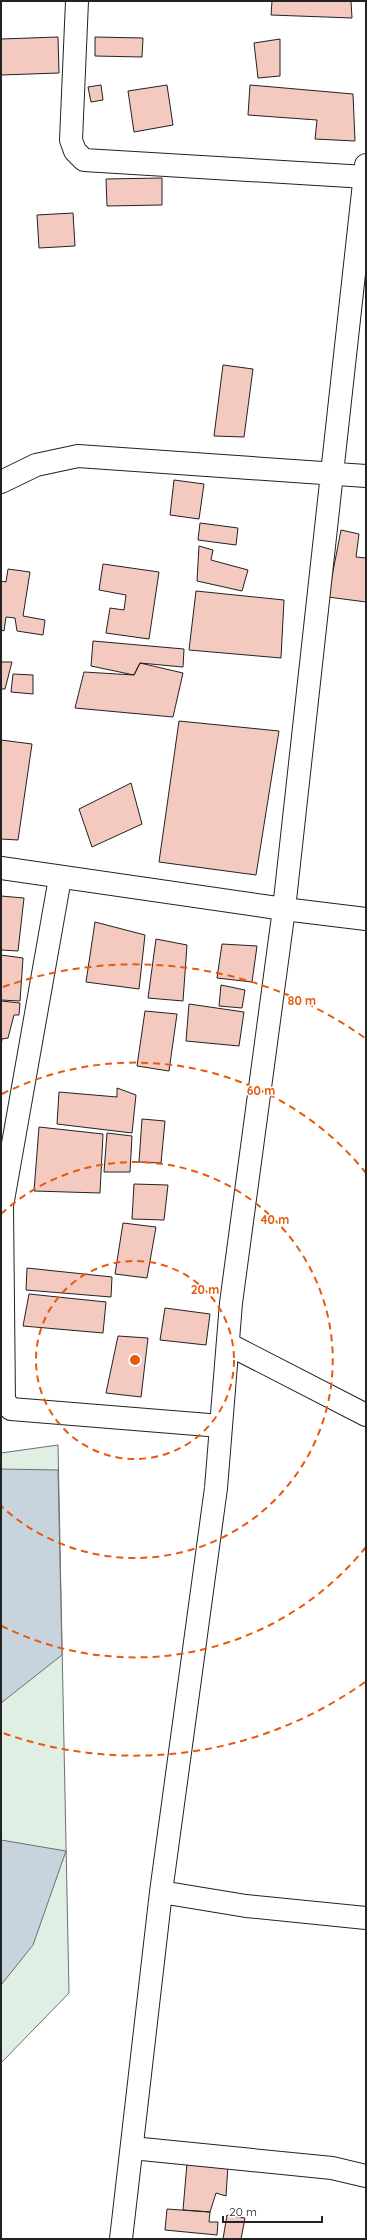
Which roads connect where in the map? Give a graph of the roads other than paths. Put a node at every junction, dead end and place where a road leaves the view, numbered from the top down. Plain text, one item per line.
1 (77, 1) edge
2 (366, 173) edge
3 (333, 473) junction
4 (366, 476) edge
5 (1, 482) edge
6 (1, 868) edge
7 (60, 878) junction
8 (284, 909) junction
9 (366, 918) edge
10 (228, 1344) junction
11 (366, 1415) edge
12 (221, 1426) junction
13 (161, 1892) junction
14 (366, 1918) edge
15 (132, 2148) junction
16 (366, 2176) edge
17 (121, 2239) edge

1 - 2 street
2 - 3 street
3 - 4 street
3 - 5 street
3 - 8 street
6 - 7 street
7 - 8 street
7 - 12 street
8 - 9 street
8 - 10 street
10 - 11 street
10 - 12 street
12 - 13 street
13 - 14 street
13 - 15 street
15 - 16 street
15 - 17 street

